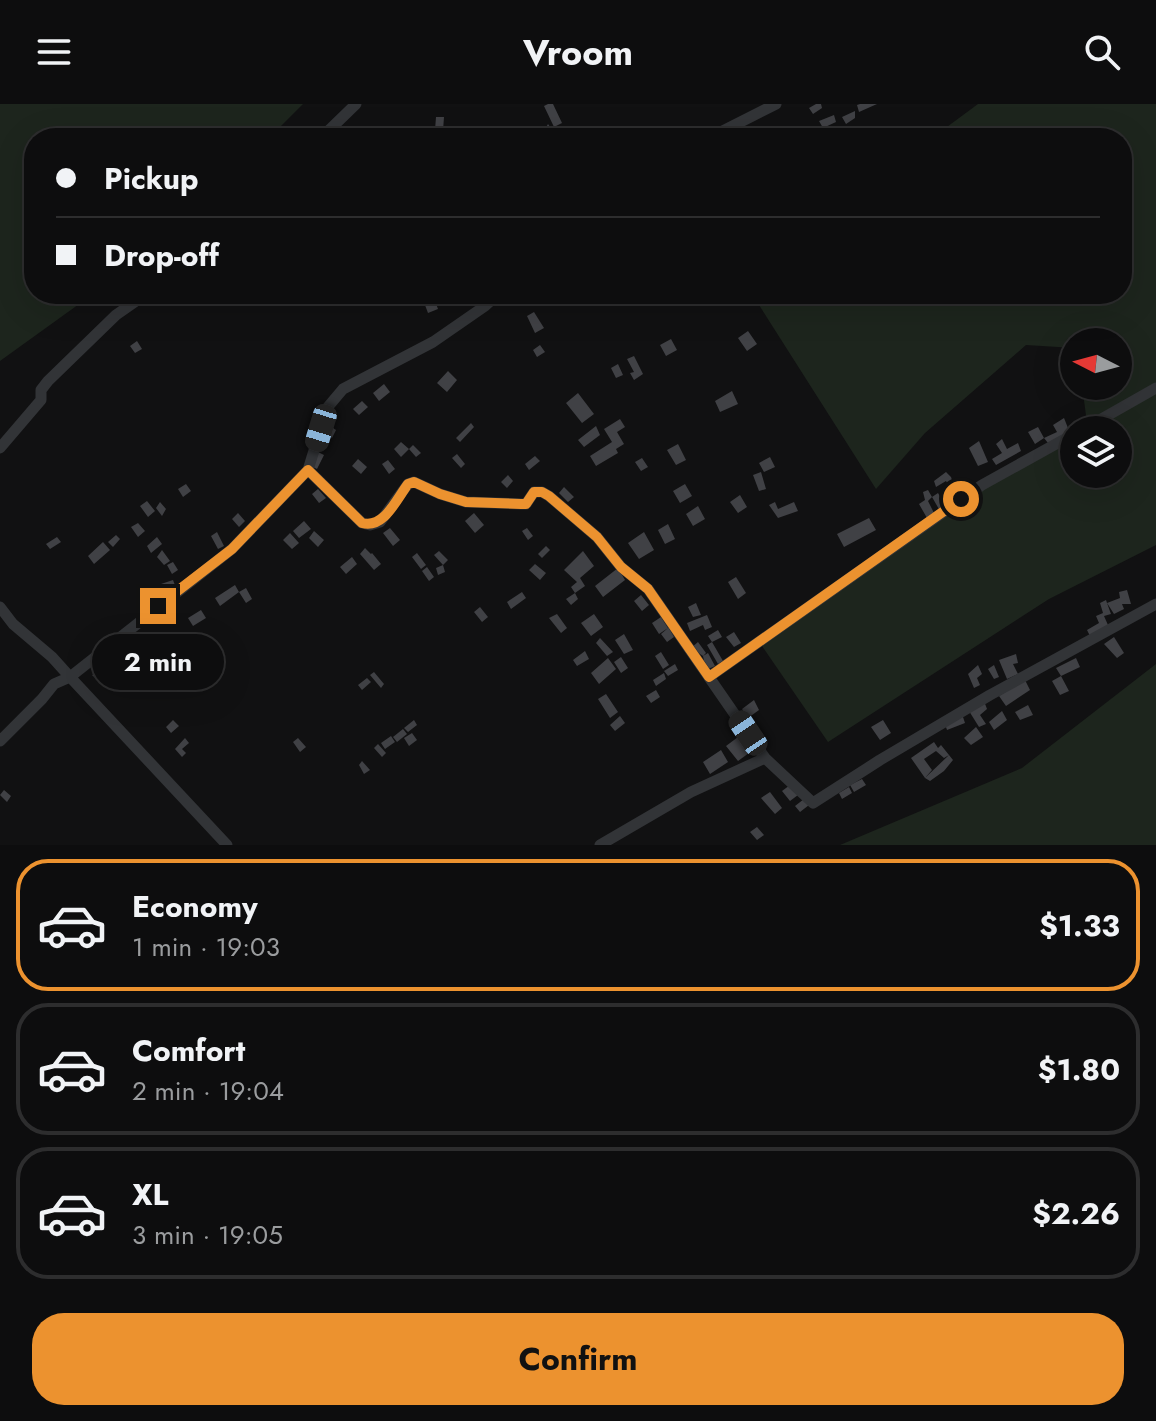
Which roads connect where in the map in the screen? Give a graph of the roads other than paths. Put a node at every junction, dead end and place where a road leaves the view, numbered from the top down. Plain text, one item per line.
1 (356, 104) edge
2 (776, 104) edge
3 (331, 128) edge
4 (729, 128) edge
5 (132, 304) edge
6 (487, 304) edge
7 (1156, 388) edge
8 (1107, 416) edge
9 (1060, 442) edge
10 (0, 448) edge
11 (308, 470) junction
12 (1156, 604) edge
13 (0, 607) edge
14 (70, 677) junction
15 (709, 677) junction
16 (0, 741) edge
17 (765, 758) junction
18 (227, 845) edge
19 (600, 845) edge

1 - 3 street
2 - 4 street
5 - 10 street
6 - 11 street
7 - 8 street
9 - 15 street
11 - 14 street
11 - 15 street
12 - 17 street
13 - 14 street
14 - 16 street
14 - 18 street
15 - 17 street
17 - 19 street

